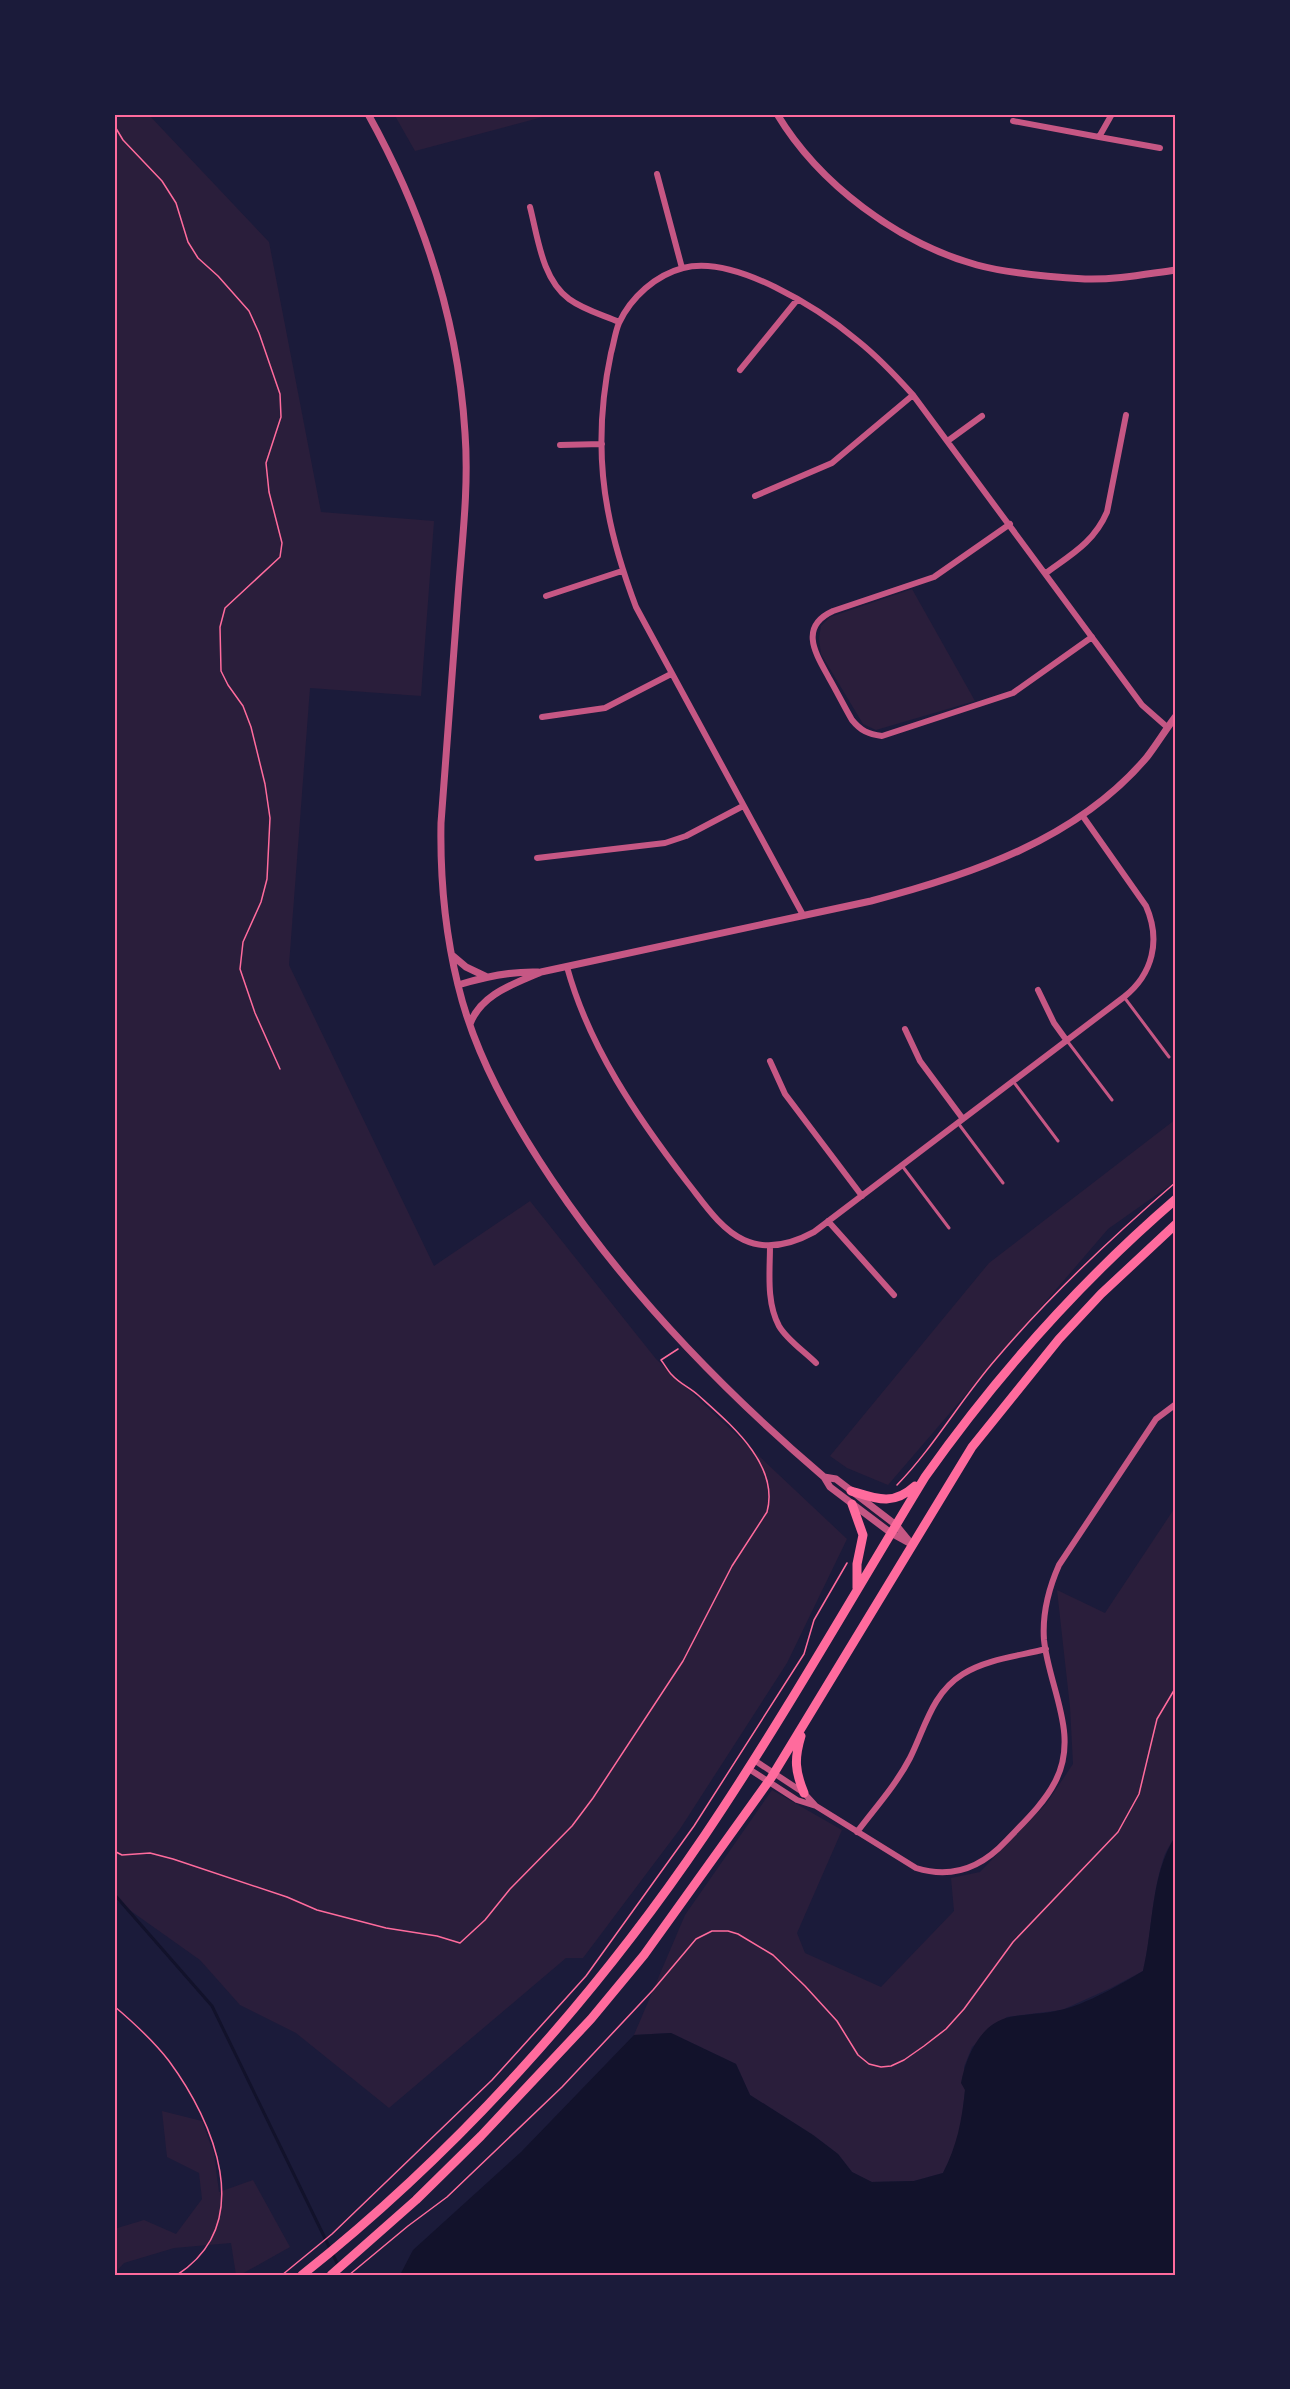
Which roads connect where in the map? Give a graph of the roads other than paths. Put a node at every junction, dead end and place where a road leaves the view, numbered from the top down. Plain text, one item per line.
1 (368, 114) edge
2 (777, 114) edge
3 (1112, 114) edge
4 (1013, 121) dead end
5 (1099, 137) junction
6 (1160, 148) dead end
7 (657, 174) dead end
8 (530, 207) dead end
9 (682, 268) junction
10 (1176, 270) edge
11 (797, 300) junction
12 (620, 322) junction
13 (740, 370) dead end
14 (913, 395) junction
15 (1126, 415) dead end
16 (982, 416) dead end
17 (949, 440) junction
18 (602, 444) junction
19 (560, 445) dead end
20 (755, 496) dead end
21 (1010, 524) junction
22 (622, 571) junction
23 (1046, 573) junction
24 (546, 596) dead end
25 (1092, 637) junction
26 (671, 674) junction
27 (1176, 716) edge
28 (542, 717) dead end
29 (1167, 728) junction
30 (743, 806) junction
31 (1082, 815) junction
32 (537, 858) dead end
33 (803, 915) junction
34 (453, 956) junction
35 (567, 967) junction
36 (541, 972) junction
37 (487, 977) junction
38 (458, 985) junction
39 (1038, 990) dead end
40 (1124, 997) junction
41 (470, 1024) junction
42 (905, 1029) dead end
43 (1067, 1041) junction
44 (1169, 1057) dead end
45 (770, 1061) dead end
46 (1013, 1081) junction
47 (1112, 1100) dead end
48 (960, 1121) junction
49 (1058, 1141) dead end
50 (902, 1166) junction
51 (1003, 1183) dead end
52 (862, 1196) junction
53 (1176, 1199) edge
54 (828, 1221) junction
55 (1176, 1224) edge
56 (949, 1228) dead end
57 (770, 1246) junction
58 (894, 1295) dead end
59 (816, 1363) dead end
60 (1176, 1404) edge
61 (824, 1477) junction
62 (925, 1477) junction
63 (851, 1491) junction
64 (852, 1503) junction
65 (893, 1529) junction
66 (911, 1544) junction
67 (857, 1588) junction
68 (1046, 1649) junction
69 (805, 1722) junction
70 (754, 1760) junction
71 (748, 1769) junction
72 (771, 1777) junction
73 (804, 1793) junction
74 (816, 1806) junction
75 (857, 1832) junction
76 (302, 2275) edge
77 (331, 2275) edge

1 - 34 street
2 - 10 street
3 - 5 street
4 - 5 street
5 - 6 street
7 - 9 street
8 - 12 street
9 - 11 street
9 - 12 street
11 - 13 street
11 - 14 street
12 - 18 street
14 - 17 street
14 - 20 street
15 - 23 street
16 - 17 street
17 - 21 street
18 - 19 street
18 - 22 street
21 - 23 street
21 - 25 street
22 - 24 street
22 - 26 street
23 - 25 street
25 - 29 street
26 - 28 street
26 - 30 street
27 - 29 street
29 - 31 street
30 - 32 street
30 - 33 street
31 - 33 street
31 - 40 street
33 - 35 street
34 - 37 street
34 - 38 street
35 - 36 street
35 - 57 street
36 - 37 street
36 - 41 street
37 - 38 street
38 - 41 street
39 - 43 street
40 - 43 street
40 - 44 lane
41 - 61 street
42 - 48 street
43 - 46 street
43 - 47 lane
45 - 52 street
46 - 48 street
46 - 49 lane
48 - 50 street
48 - 51 lane
50 - 52 street
50 - 56 lane
52 - 54 street
53 - 62 main road
54 - 57 street
54 - 58 street
55 - 66 main road
57 - 59 street
60 - 68 street
61 - 63 street
61 - 64 street
62 - 63 main road
62 - 65 main road
63 - 65 street
64 - 65 street
64 - 67 main road
65 - 66 street
65 - 67 main road
66 - 69 main road
67 - 70 main road
68 - 75 street
68 - 75 street
69 - 72 main road
69 - 73 main road
70 - 71 main road
70 - 72 street
71 - 72 street
71 - 76 main road
72 - 73 street
72 - 74 street
72 - 77 main road
73 - 74 street
74 - 75 street

